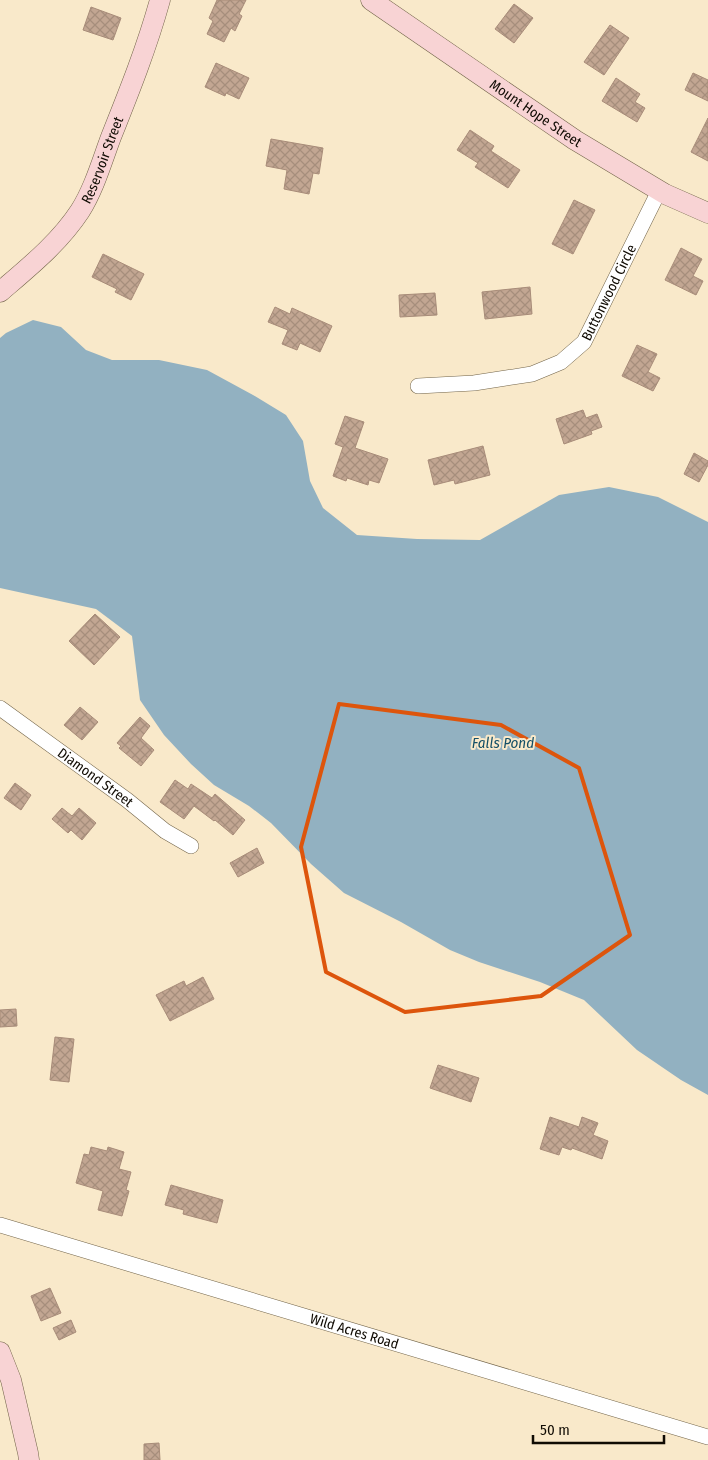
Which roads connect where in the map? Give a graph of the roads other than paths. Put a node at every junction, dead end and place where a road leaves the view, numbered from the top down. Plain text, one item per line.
1 (160, 0) edge
2 (371, 0) edge
3 (659, 191) junction
4 (708, 213) edge
5 (0, 292) edge
6 (418, 386) dead end
7 (0, 708) edge
8 (191, 846) dead end
9 (0, 1225) edge
10 (0, 1352) edge
11 (708, 1436) edge
12 (29, 1460) edge

1 - 5 street, Reservoir Street
2 - 3 street, Mount Hope Street
3 - 4 street, Mount Hope Street
3 - 6 street, Buttonwood Circle
7 - 8 street, Diamond Street
9 - 11 street, Wild Acres Road
10 - 12 street

